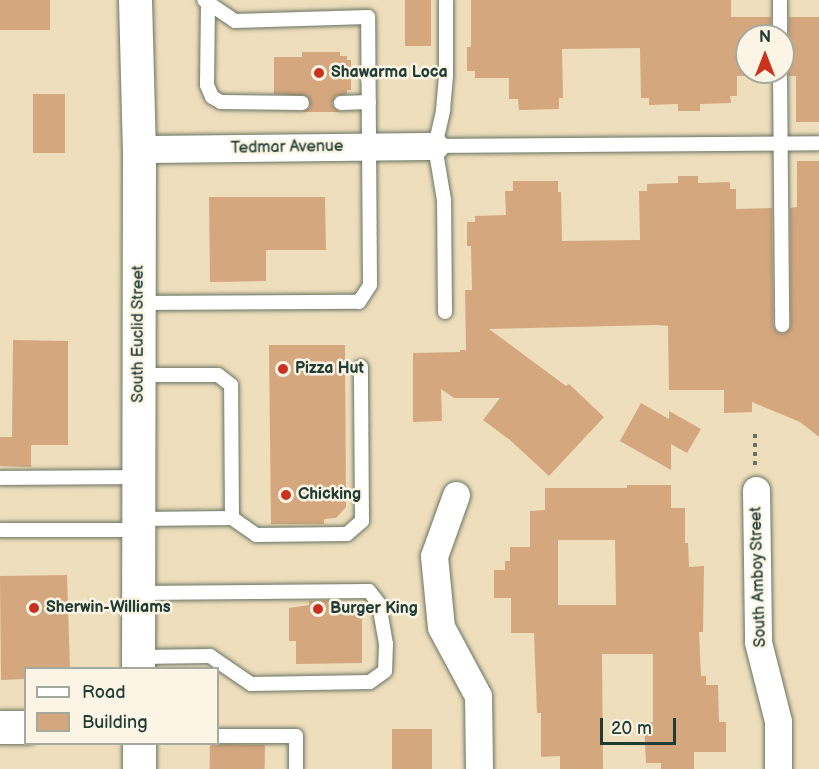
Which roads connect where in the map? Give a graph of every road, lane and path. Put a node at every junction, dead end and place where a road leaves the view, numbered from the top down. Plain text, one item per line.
1 (135, 0) edge
2 (446, 0) edge
3 (780, 0) edge
4 (206, 1) edge
5 (780, 24) edge
6 (780, 84) edge
7 (369, 102) junction
8 (302, 103) dead end
9 (341, 103) dead end
10 (781, 143) junction
11 (819, 143) edge
12 (435, 146) junction
13 (369, 147) junction
14 (139, 149) junction
15 (140, 303) junction
16 (445, 312) dead end
17 (782, 325) dead end
18 (361, 367) dead end
19 (140, 375) junction
20 (137, 477) junction
21 (0, 478) edge
22 (756, 490) dead end
23 (456, 495) dead end
24 (232, 518) junction
25 (138, 525) junction
26 (0, 530) edge
27 (138, 593) junction
28 (138, 663) edge
29 (24, 727) edge
30 (0, 728) edge
31 (219, 736) edge
32 (139, 745) edge
33 (139, 769) edge
34 (296, 769) edge
35 (479, 769) edge
36 (778, 769) edge

1 - 14 main road, South Euclid Street
2 - 12 lane
3 - 5 lane
4 - 7 lane
4 - 8 lane
6 - 10 lane
7 - 9 lane
7 - 13 lane
10 - 11 lane
10 - 12 lane
10 - 17 lane
12 - 13 street, Tedmar Avenue
12 - 16 lane
13 - 14 street, Tedmar Avenue
13 - 15 lane
14 - 15 main road, South Euclid Street
15 - 19 main road, South Euclid Street
18 - 24 lane
19 - 20 main road, South Euclid Street
19 - 24 lane
20 - 21 lane
20 - 25 main road, South Euclid Street
22 - 36 street, South Amboy Street
23 - 35 street
24 - 25 lane
25 - 26 lane
25 - 27 main road, South Euclid Street
27 - 28 main road, South Euclid Street
27 - 28 lane
29 - 30 main road
31 - 34 lane
32 - 33 main road

